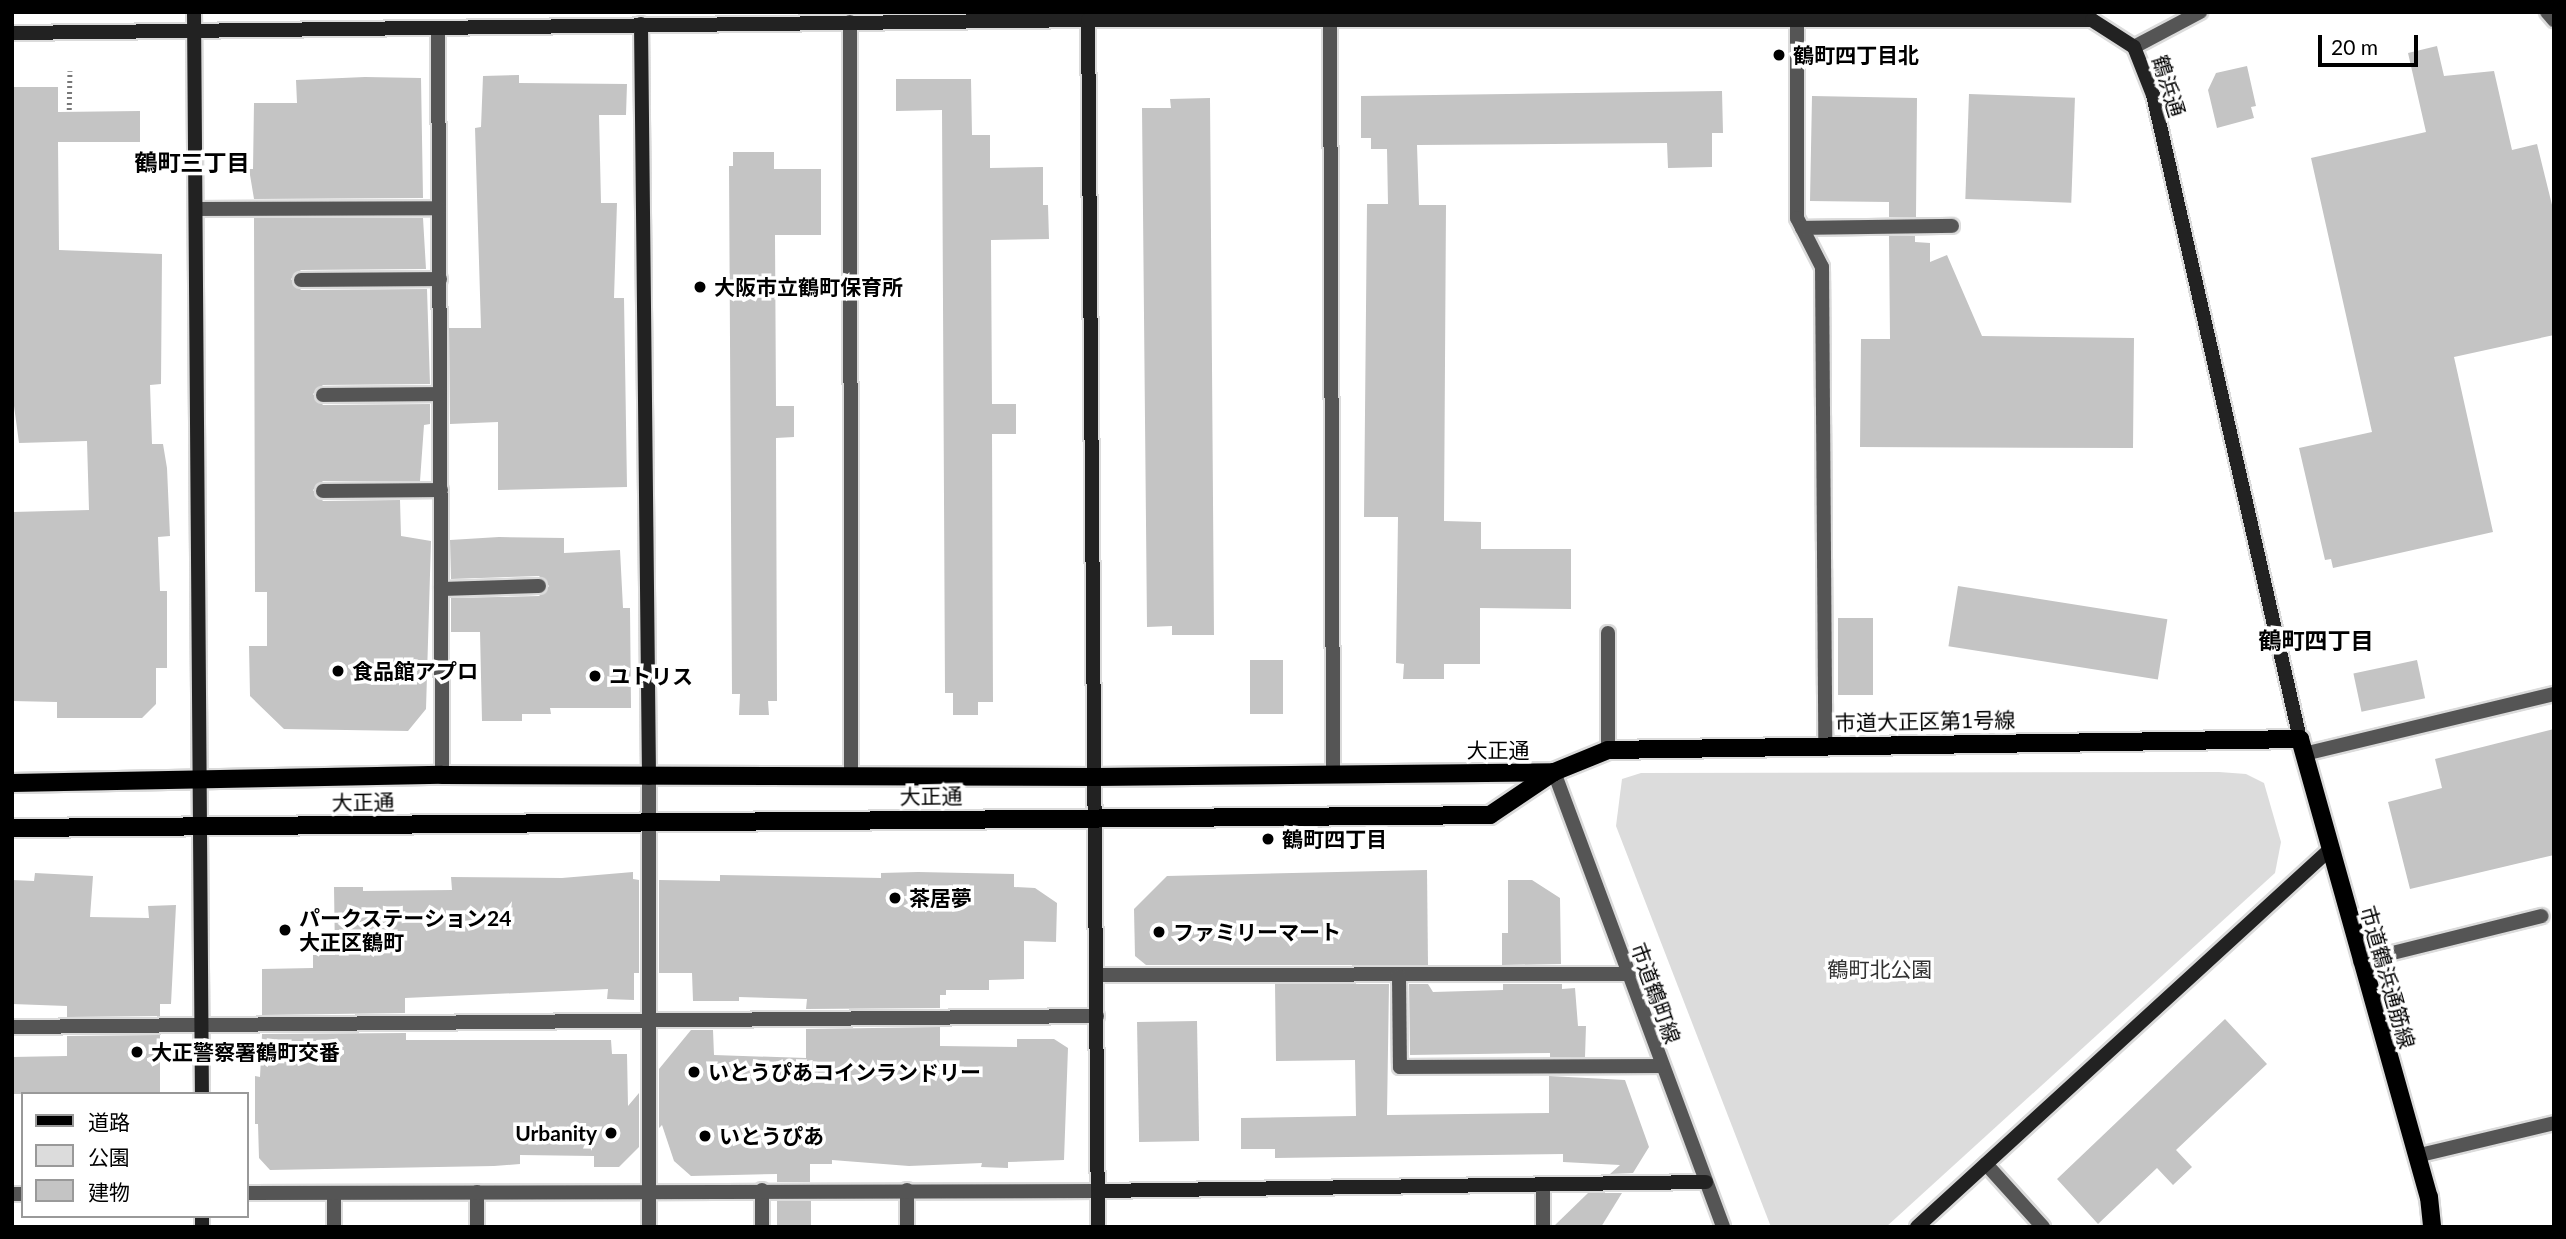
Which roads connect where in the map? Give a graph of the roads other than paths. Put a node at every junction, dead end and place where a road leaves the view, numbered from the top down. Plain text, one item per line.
1 (194, 12) edge
2 (2200, 12) edge
3 (2547, 12) edge
4 (1088, 16) edge
5 (2021, 16) edge
6 (1797, 19) junction
7 (2554, 20) edge
8 (1331, 21) junction
9 (850, 22) junction
10 (641, 24) junction
11 (438, 28) junction
12 (194, 32) junction
13 (12, 33) edge
14 (2134, 47) junction
15 (439, 208) junction
16 (197, 209) junction
17 (1952, 226) dead end
18 (1802, 228) junction
19 (440, 279) junction
20 (301, 280) dead end
21 (440, 394) junction
22 (323, 395) dead end
23 (441, 490) junction
24 (323, 491) dead end
25 (539, 586) dead end
26 (442, 589) junction
27 (1608, 633) dead end
28 (2554, 694) edge
29 (1825, 746) junction
30 (2302, 746) junction
31 (1608, 750) junction
32 (1333, 772) junction
33 (1554, 772) junction
34 (442, 775) junction
35 (851, 777) junction
36 (1096, 777) junction
37 (649, 778) junction
38 (200, 779) junction
39 (12, 783) edge
40 (1095, 817) junction
41 (649, 822) junction
42 (12, 828) edge
43 (201, 828) junction
44 (2328, 851) junction
45 (2542, 916) dead end
46 (2360, 961) junction
47 (1627, 974) junction
48 (1097, 975) junction
49 (1399, 976) junction
50 (1097, 1016) junction
51 (648, 1020) junction
52 (12, 1027) edge
53 (202, 1027) junction
54 (1661, 1066) junction
55 (202, 1092) edge
56 (2554, 1123) edge
57 (2416, 1156) junction
58 (1986, 1164) junction
59 (1706, 1182) junction
60 (1543, 1185) junction
61 (649, 1190) junction
62 (762, 1190) junction
63 (907, 1190) junction
64 (1098, 1191) junction
65 (477, 1192) junction
66 (248, 1193) edge
67 (334, 1193) junction
68 (334, 1227) edge
69 (477, 1227) edge
70 (649, 1227) edge
71 (762, 1227) edge
72 (907, 1227) edge
73 (1098, 1227) edge
74 (1543, 1227) edge
75 (1723, 1227) edge
76 (1917, 1227) edge
77 (2043, 1227) edge
78 (2432, 1227) edge

1 - 12 street
2 - 14 street
3 - 7 street
4 - 8 street, 鶴浜通
4 - 9 street, 鶴浜通
4 - 36 street
5 - 6 street, 鶴浜通
5 - 14 street, 鶴浜通
6 - 8 street, 鶴浜通
6 - 18 street
8 - 32 street
9 - 10 street, 鶴浜通
9 - 35 street
10 - 11 street, 鶴浜通
10 - 37 street
11 - 12 street, 鶴浜通
11 - 15 street
12 - 13 street, 鶴浜通
12 - 16 street
14 - 30 street, 鶴浜通
15 - 16 street
15 - 19 street
16 - 38 street
17 - 18 street
18 - 29 street
19 - 20 street
19 - 21 street
21 - 22 street
21 - 23 street
23 - 24 street
23 - 26 street
25 - 26 street
26 - 34 street
27 - 31 street
28 - 30 street
29 - 30 main road, 市道大正区第1号線
29 - 31 main road, 市道大正区第1号線
30 - 44 main road, 市道鶴浜通筋線
31 - 33 main road, 市道大正区第1号線
32 - 33 main road, 大正通
32 - 36 main road, 大正通
33 - 40 main road, 大正通
33 - 47 street, 市道鶴町線
34 - 37 main road, 大正通
34 - 38 main road, 大正通
35 - 36 main road, 大正通
35 - 37 main road, 大正通
36 - 40 street
37 - 41 street
38 - 39 main road, 大正通
38 - 43 street
40 - 41 main road, 大正通
40 - 48 street
41 - 43 main road, 大正通
41 - 51 street
42 - 43 main road, 大正通
43 - 53 street
44 - 46 main road, 市道鶴浜通筋線
44 - 58 street
45 - 46 street
46 - 57 main road, 市道鶴浜通筋線
47 - 49 street
47 - 54 street, 市道鶴町線
48 - 49 street
48 - 50 street
49 - 54 street
50 - 51 street
50 - 64 street
51 - 53 street
51 - 61 street
52 - 53 street
53 - 55 street
54 - 59 street, 市道鶴町線
56 - 57 street
57 - 78 main road, 市道鶴浜通筋線
58 - 76 street
58 - 77 street
59 - 60 street
59 - 75 street, 市道鶴町線
60 - 64 street
60 - 74 street
61 - 62 street
61 - 65 street
61 - 70 street
62 - 63 street
62 - 71 street
63 - 64 street
63 - 72 street
64 - 73 street
65 - 67 street
65 - 69 street
66 - 67 street
67 - 68 street

